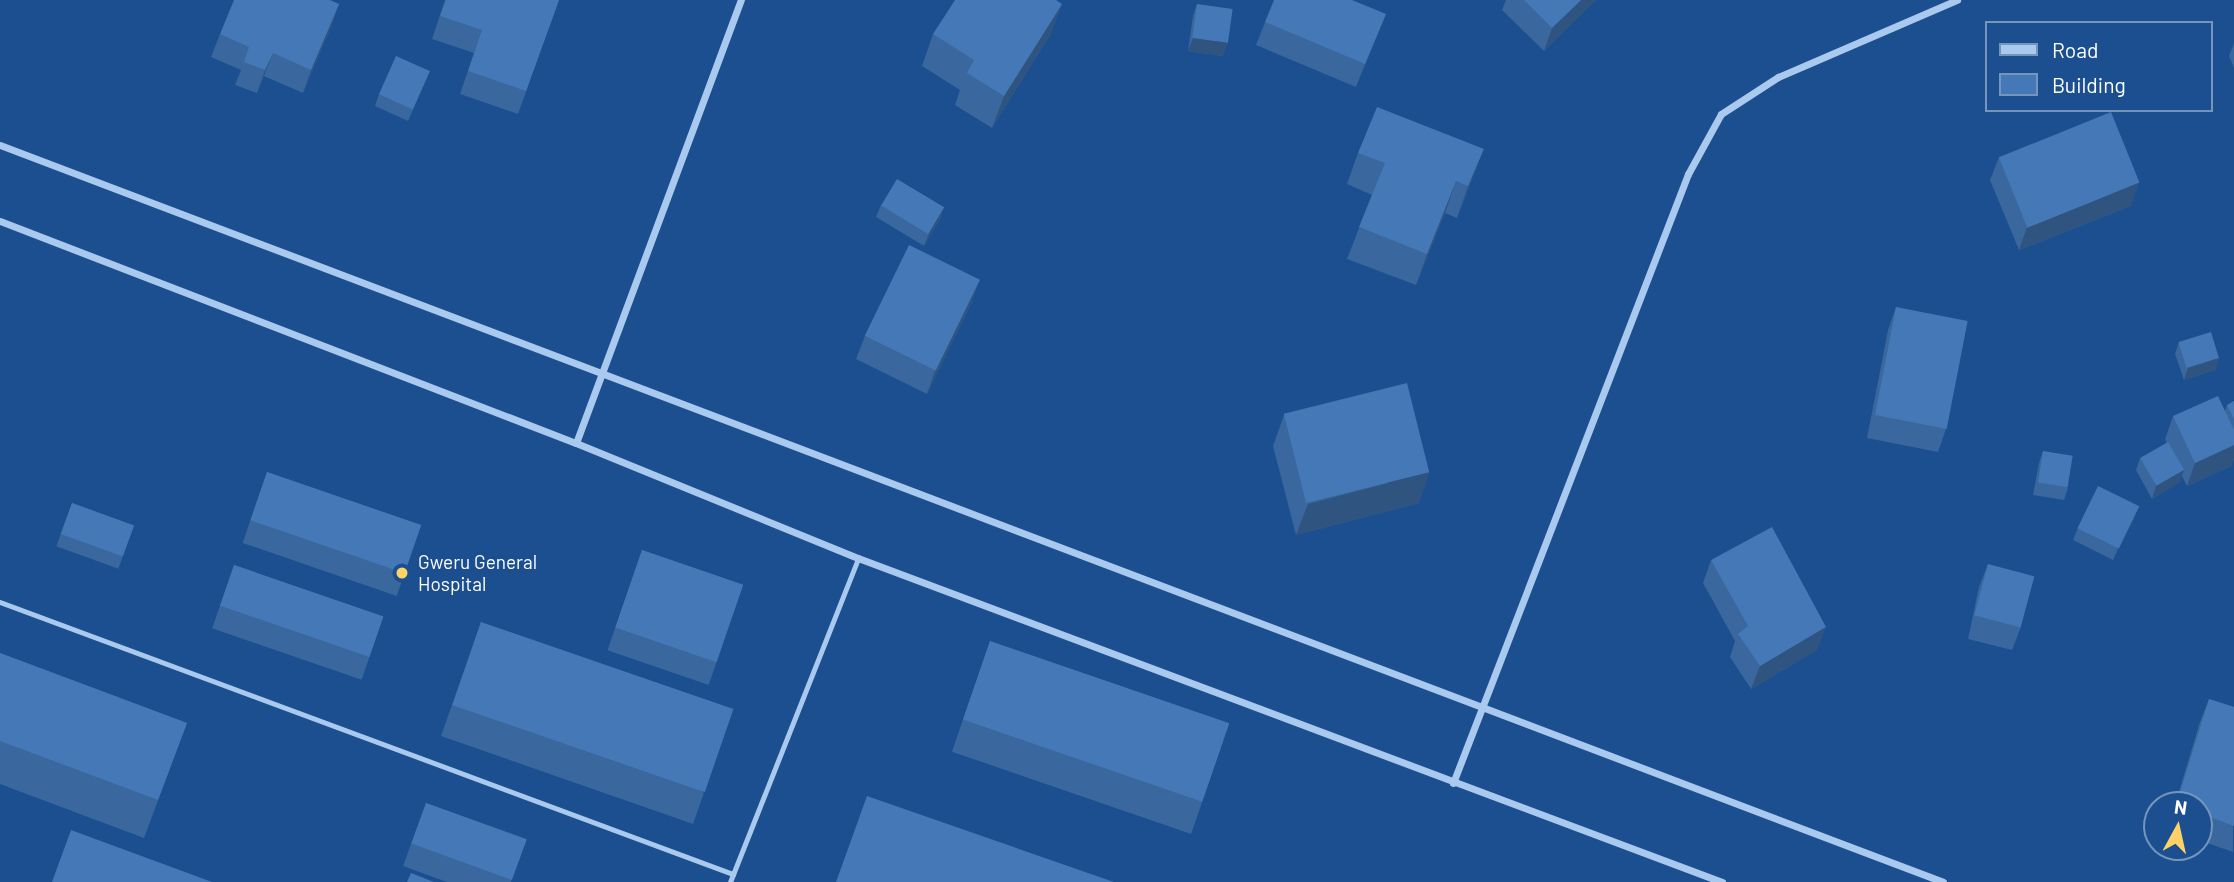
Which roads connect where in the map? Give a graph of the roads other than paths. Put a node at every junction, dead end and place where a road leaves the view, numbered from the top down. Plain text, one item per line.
1 (741, 0) edge
2 (1957, 0) edge
3 (0, 145) edge
4 (0, 221) edge
5 (602, 374) junction
6 (576, 443) junction
7 (858, 558) junction
8 (0, 602) edge
9 (1481, 706) junction
10 (1454, 783) junction
11 (733, 874) junction
12 (730, 882) edge
13 (1722, 882) edge
14 (1943, 882) edge

1 - 5 street
2 - 9 street
3 - 5 street
4 - 6 street
5 - 6 street
5 - 9 street
6 - 7 street
7 - 10 street
7 - 11 lane
8 - 11 lane
9 - 10 street
9 - 14 street
10 - 13 street
11 - 12 lane

